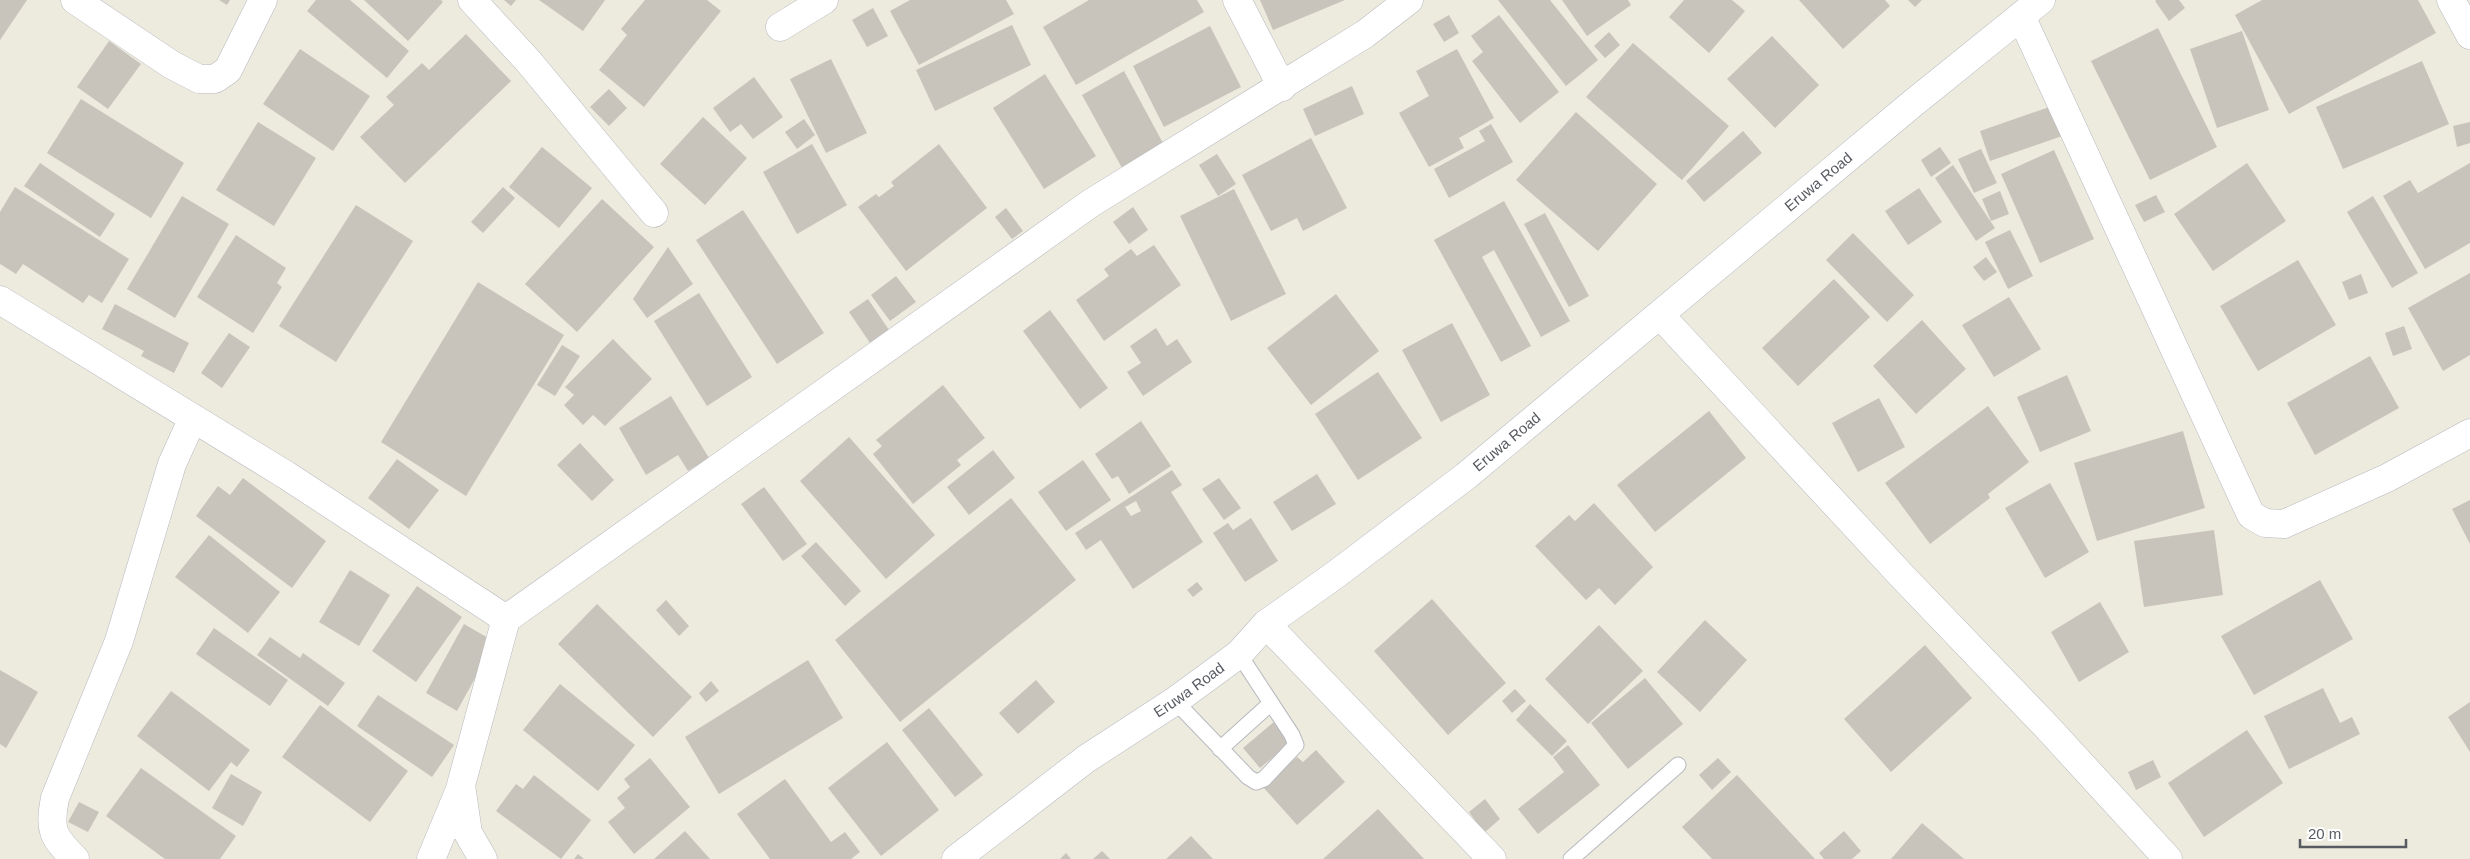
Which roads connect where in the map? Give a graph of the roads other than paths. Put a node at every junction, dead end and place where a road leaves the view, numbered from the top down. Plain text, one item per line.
1 (75, 0) edge
2 (263, 0) edge
3 (472, 0) edge
4 (824, 0) edge
5 (1237, 0) edge
6 (1409, 0) edge
7 (2451, 0) edge
8 (2031, 8) edge
9 (780, 27) dead end
10 (2470, 35) edge
11 (1282, 87) junction
12 (654, 213) dead end
13 (0, 300) edge
14 (1660, 315) junction
15 (193, 418) junction
16 (2470, 433) edge
17 (506, 620) junction
18 (1266, 624) junction
19 (1238, 654) junction
20 (1174, 700) junction
21 (1271, 703) junction
22 (1220, 748) junction
23 (1678, 765) dead end
24 (462, 785) junction
25 (75, 859) edge
26 (431, 859) edge
27 (482, 859) edge
28 (956, 859) edge
29 (1492, 859) edge
30 (1571, 859) edge
31 (2168, 859) edge

1 - 2 street
3 - 12 street
4 - 9 street
5 - 11 street
6 - 11 street
7 - 10 street
8 - 14 street, Eruwa Road
8 - 16 street
11 - 17 street
13 - 15 street
14 - 18 street, Eruwa Road
14 - 31 street
15 - 17 street
15 - 25 street
17 - 24 street
18 - 19 street, Eruwa Road
18 - 29 street
19 - 20 street, Eruwa Road
19 - 21 lane
20 - 22 lane
20 - 28 street, Eruwa Road
21 - 22 lane
21 - 22 lane
23 - 30 lane
24 - 26 street
24 - 27 street

